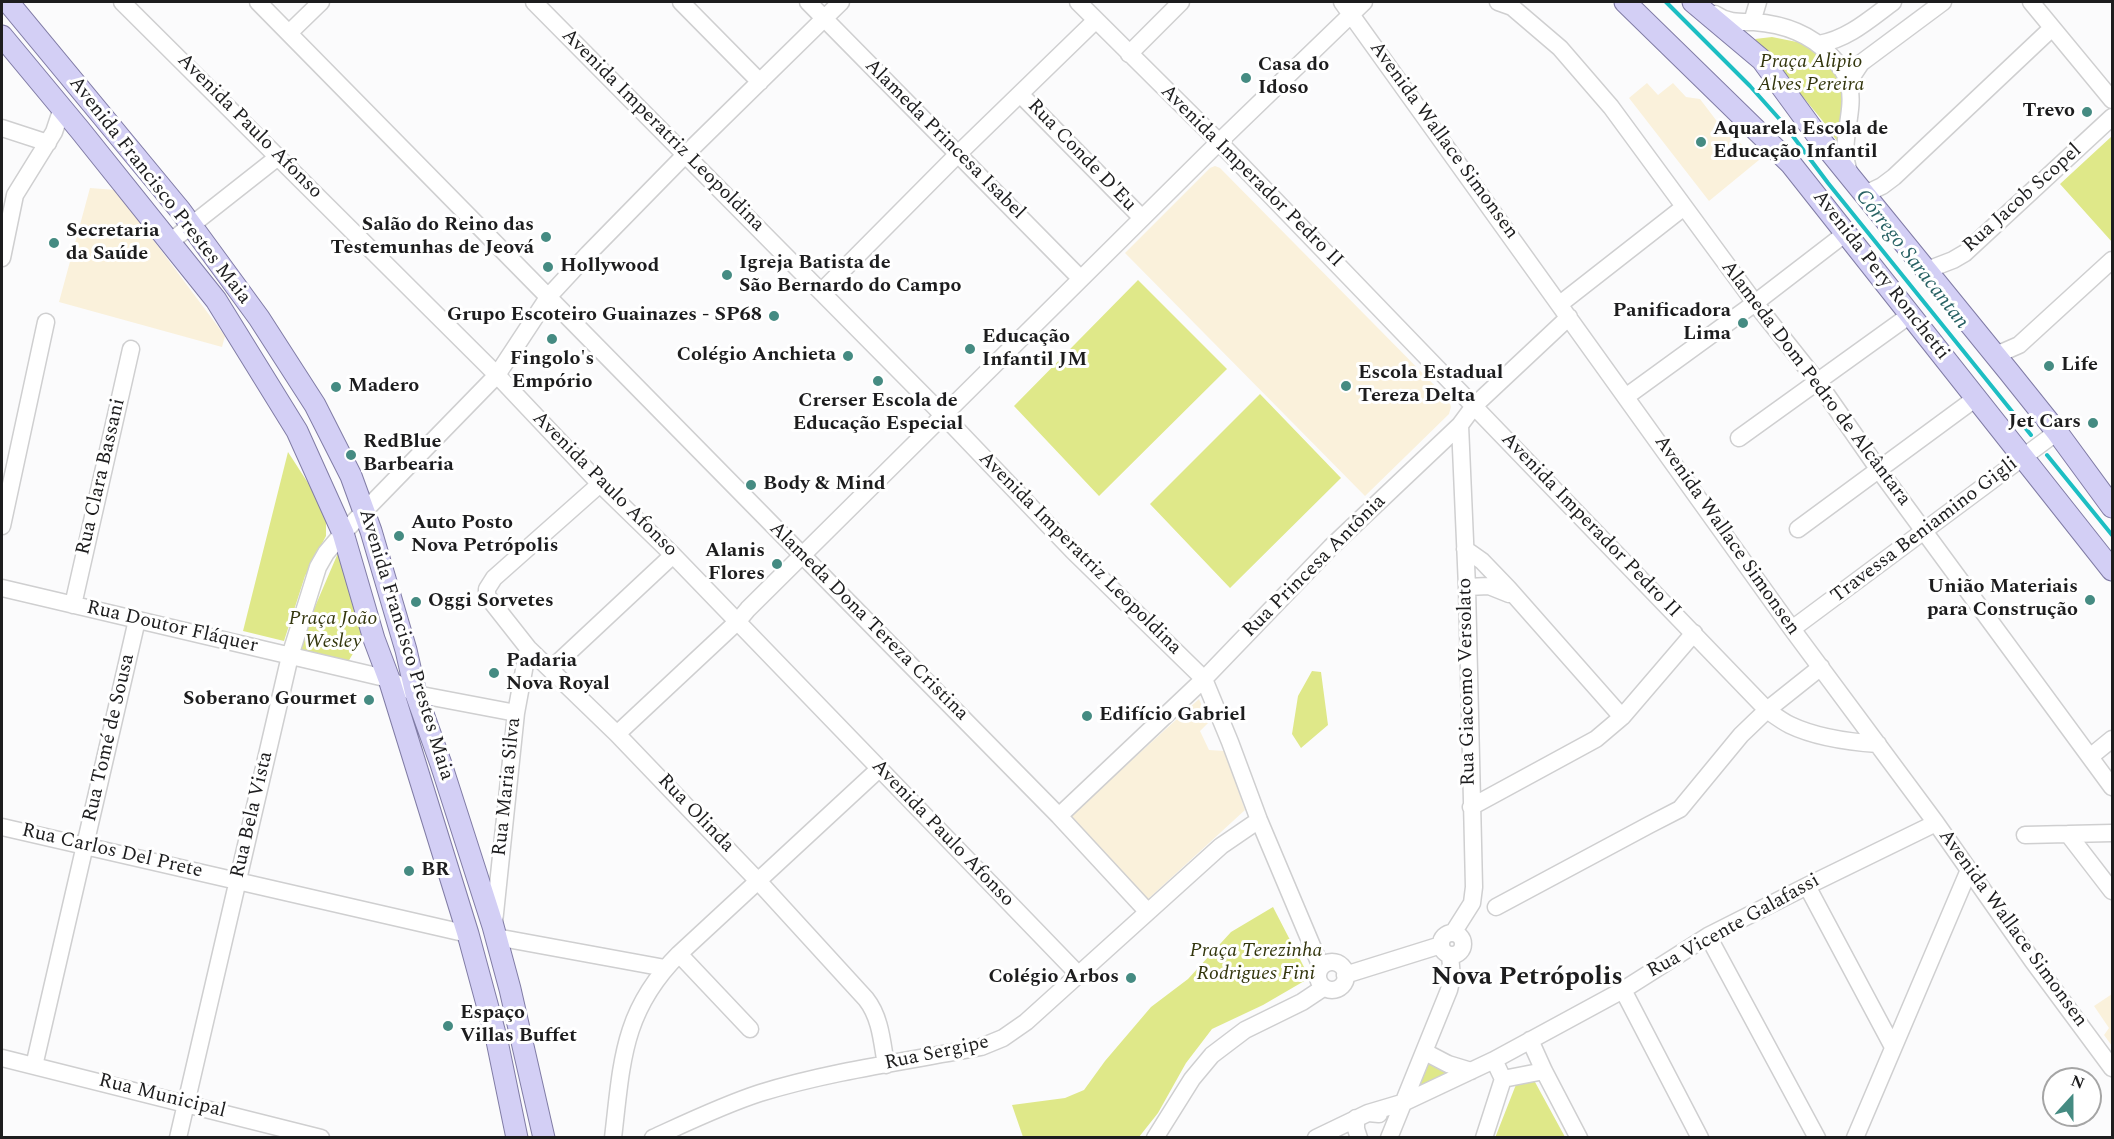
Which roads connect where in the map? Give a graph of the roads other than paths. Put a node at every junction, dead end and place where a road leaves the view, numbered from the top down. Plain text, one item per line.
1 (8, 2) edge
2 (122, 2) edge
3 (258, 2) edge
4 (321, 2) edge
5 (681, 2) edge
6 (808, 2) edge
7 (841, 2) edge
8 (1078, 2) edge
9 (1181, 2) edge
10 (1498, 2) edge
11 (1625, 2) edge
12 (1693, 2) edge
13 (1700, 2) edge
14 (1758, 2) edge
15 (1893, 2) edge
16 (1943, 2) edge
17 (2031, 2) edge
18 (541, 4) edge
19 (1353, 5) edge
20 (825, 18) junction
21 (1096, 20) junction
22 (1752, 22) junction
23 (2052, 28) junction
24 (289, 33) junction
25 (2, 36) edge
26 (1819, 44) junction
27 (1129, 54) junction
28 (1849, 81) junction
29 (760, 82) junction
30 (1020, 94) junction
31 (2112, 100) edge
32 (62, 108) junction
33 (2112, 117) edge
34 (2, 128) edge
35 (1219, 142) junction
36 (48, 143) junction
37 (958, 154) junction
38 (685, 155) junction
39 (278, 157) junction
40 (1860, 189) junction
41 (1684, 207) junction
42 (1142, 218) junction
43 (191, 226) junction
44 (1846, 233) junction
45 (170, 242) junction
46 (2, 258) edge
47 (2112, 260) edge
48 (1927, 270) junction
49 (1080, 278) junction
50 (821, 292) junction
51 (549, 296) junction
52 (1755, 303) junction
53 (1564, 310) junction
54 (1910, 315) junction
55 (46, 322) dead end
56 (131, 349) dead end
57 (1994, 353) junction
58 (497, 375) junction
59 (1817, 381) junction
60 (1627, 396) junction
61 (1976, 398) junction
62 (1474, 406) junction
63 (944, 417) junction
64 (1460, 425) junction
65 (1738, 438) dead end
66 (2040, 445) junction
67 (1431, 452) junction
68 (1461, 461) junction
69 (1879, 470) junction
70 (600, 484) junction
71 (2112, 507) edge
72 (365, 510) junction
73 (2, 525) edge
74 (1798, 529) dead end
75 (1924, 531) junction
76 (344, 533) junction
77 (1465, 549) junction
78 (673, 555) junction
79 (803, 555) junction
80 (2112, 570) edge
81 (1467, 587) junction
82 (2, 588) edge
83 (1521, 602) junction
84 (73, 605) junction
85 (137, 620) junction
86 (738, 621) junction
87 (1792, 629) junction
88 (1694, 633) junction
89 (528, 648) junction
90 (290, 656) junction
91 (1821, 667) junction
92 (551, 669) junction
93 (389, 679) junction
94 (1204, 679) junction
95 (416, 694) junction
96 (1767, 710) junction
97 (516, 713) junction
98 (1622, 717) junction
99 (617, 734) junction
100 (2112, 739) edge
101 (1878, 744) junction
102 (2090, 757) junction
103 (879, 769) junction
104 (2112, 787) edge
105 (1471, 807) junction
106 (1059, 816) junction
107 (1259, 820) junction
108 (1936, 823) junction
109 (2, 827) edge
110 (2068, 834) junction
111 (2112, 834) edge
112 (2025, 836) dead end
113 (85, 847) junction
114 (1969, 870) junction
115 (238, 882) junction
116 (759, 882) junction
117 (1807, 886) junction
118 (2112, 891) edge
119 (1496, 907) dead end
120 (1147, 911) junction
121 (495, 932) junction
122 (468, 934) junction
123 (1708, 936) junction
124 (1445, 950) junction
125 (679, 954) junction
126 (1321, 967) junction
127 (665, 968) junction
128 (1079, 975) junction
129 (1345, 975) junction
130 (1323, 988) junction
131 (1623, 990) junction
132 (750, 1029) dead end
133 (1530, 1040) junction
134 (1893, 1047) junction
135 (1425, 1052) junction
136 (2, 1058) edge
137 (1494, 1060) junction
138 (886, 1065) junction
139 (34, 1066) junction
140 (2112, 1068) edge
141 (1472, 1071) junction
142 (1544, 1071) junction
143 (1503, 1079) junction
144 (1405, 1102) junction
145 (187, 1103) junction
146 (1362, 1116) junction
147 (1391, 1134) edge
148 (312, 1136) edge
149 (178, 1137) edge
150 (517, 1137) edge
151 (544, 1137) edge
152 (613, 1137) edge
153 (653, 1137) edge
154 (1155, 1137) edge
155 (1316, 1137) edge
156 (1359, 1137) edge
157 (1484, 1137) edge
158 (1579, 1137) edge
159 (1700, 1137) edge
160 (1817, 1137) edge
161 (1855, 1137) edge

1 - 43 main road, Avenida Francisco Prestes Maia
2 - 39 street, Avenida Paulo Afonso
3 - 24 street, Alameda Dona Tereza Cristina
4 - 24 street
5 - 29 street
6 - 20 street, Alameda Princesa Isabel
7 - 20 street, Rua Bela Vista
8 - 21 street, Avenida Imperador Pedro II
9 - 27 street
10 - 41 street, Alameda Dom Pedro de Alcântara
11 - 44 main road, Avenida Pery Ronchetti
12 - 40 main road, Avenida Pery Ronchetti
13 - 22 street
14 - 22 street
15 - 26 street
16 - 28 street
17 - 23 street
18 - 38 street, Avenida Imperatriz Leopoldina
19 - 35 street
19 - 53 street, Avenida Wallace Simonsen
20 - 29 street, Rua Bela Vista
20 - 37 street, Alameda Princesa Isabel
21 - 27 street, Avenida Imperador Pedro II
21 - 30 street
22 - 26 street
23 - 31 street
23 - 40 street
24 - 51 street, Alameda Dona Tereza Cristina
25 - 32 main road, Avenida Francisco Prestes Maia
26 - 28 street
27 - 35 street, Avenida Imperador Pedro II
28 - 40 street, Avenida Pery Ronchetti
29 - 38 street, Rua Bela Vista
30 - 37 street
30 - 42 street, Rua Conde D'Eu
32 - 36 street
32 - 45 main road, Avenida Francisco Prestes Maia
33 - 48 street, Rua Jacob Scopel
34 - 36 street
35 - 42 street
35 - 62 street, Avenida Imperador Pedro II
36 - 46 street
37 - 49 street, Alameda Princesa Isabel
37 - 50 street
38 - 50 street, Avenida Imperatriz Leopoldina
38 - 51 street, Rua Bela Vista
39 - 43 street
39 - 58 street, Avenida Paulo Afonso
40 - 48 main road, Avenida Pery Ronchetti
41 - 52 street, Alameda Dom Pedro de Alcântara
41 - 53 street, Rua Princesa Antônia
42 - 49 street
43 - 45 street
43 - 72 main road, Avenida Francisco Prestes Maia
44 - 52 street
44 - 54 main road, Avenida Pery Ronchetti
45 - 76 main road, Avenida Francisco Prestes Maia
47 - 57 street
48 - 57 main road, Avenida Pery Ronchetti
49 - 63 street
50 - 63 street, Avenida Imperatriz Leopoldina
51 - 58 street, Rua Bela Vista
51 - 79 street, Alameda Dona Tereza Cristina
52 - 59 street, Alameda Dom Pedro de Alcântara
52 - 60 street
53 - 60 street, Avenida Wallace Simonsen
53 - 62 street, Rua Princesa Antônia
54 - 59 street
54 - 61 main road, Avenida Pery Ronchetti
55 - 73 street
56 - 84 street, Rua Clara Bassani
57 - 66 main road, Avenida Pery Ronchetti
58 - 70 street, Avenida Paulo Afonso
58 - 72 street, Rua Bela Vista
59 - 65 street
59 - 69 street, Alameda Dom Pedro de Alcântara
60 - 87 street, Avenida Wallace Simonsen
61 - 66 main road, Avenida Pery Ronchetti
61 - 69 street
62 - 64 street, Rua Princesa Antônia
62 - 88 street, Avenida Imperador Pedro II
63 - 79 street
63 - 94 street, Avenida Imperatriz Leopoldina
64 - 67 street, Rua Princesa Antônia
64 - 68 street, Rua Giacomo Versolato
66 - 71 main road, Avenida Pery Ronchetti
66 - 75 street, Travessa Beniamino Gigli
66 - 80 main road, Avenida Pery Ronchetti
67 - 68 street
67 - 94 street, Rua Princesa Antônia
68 - 77 street, Rua Giacomo Versolato
69 - 74 street
69 - 75 street, Alameda Dom Pedro de Alcântara
70 - 78 street, Avenida Paulo Afonso
70 - 89 street, Rua Olinda
72 - 76 street, Rua Bela Vista
72 - 95 main road, Avenida Francisco Prestes Maia
75 - 87 street, Travessa Beniamino Gigli
75 - 102 street, Alameda Dom Pedro de Alcântara
76 - 90 street, Rua Bela Vista
76 - 93 main road, Avenida Francisco Prestes Maia
77 - 81 street, Rua Giacomo Versolato
77 - 83 street
78 - 86 street, Avenida Paulo Afonso
78 - 92 street
79 - 86 street
79 - 106 street, Alameda Dona Tereza Cristina
81 - 83 street
81 - 105 street, Rua Giacomo Versolato
82 - 84 street, Rua Doutor Fláquer
83 - 98 street
84 - 85 street, Rua Doutor Fláquer
85 - 90 street, Rua Doutor Fláquer
85 - 113 street, Rua Tomé de Sousa
86 - 99 street
86 - 103 street, Avenida Paulo Afonso
87 - 91 street, Avenida Wallace Simonsen
88 - 96 street, Avenida Imperador Pedro II
88 - 98 street
89 - 92 street, Rua Olinda
89 - 97 street, Rua Maria Silva
90 - 93 street, Rua Doutor Fláquer
90 - 115 street, Rua Bela Vista
91 - 96 street
91 - 101 street, Avenida Wallace Simonsen
92 - 99 street, Rua Olinda
93 - 95 street, Rua Doutor Fláquer
93 - 122 main road, Avenida Francisco Prestes Maia
94 - 106 street, Rua Princesa Antônia
94 - 107 street, Avenida Imperatriz Leopoldina
95 - 97 street, Rua Doutor Fláquer
95 - 121 main road, Avenida Francisco Prestes Maia
96 - 101 street, Avenida Imperador Pedro II
96 - 119 street
97 - 121 street, Rua Maria Silva
98 - 105 street
99 - 116 street, Rua Olinda
100 - 102 street
101 - 108 street, Avenida Wallace Simonsen
102 - 104 street, Alameda Dom Pedro de Alcântara
103 - 116 street
103 - 128 street, Avenida Paulo Afonso
105 - 124 street, Rua Giacomo Versolato
106 - 120 street, Alameda Dona Tereza Cristina
107 - 120 street, Rua Sergipe
107 - 126 street, Avenida Imperatriz Leopoldina
108 - 114 street, Avenida Wallace Simonsen
108 - 117 street, Rua Vicente Galafassi
109 - 113 street, Rua Carlos Del Prete
110 - 111 street
110 - 112 street
110 - 118 street
113 - 115 street, Rua Carlos Del Prete
113 - 139 street, Rua Tomé de Sousa
114 - 134 street
114 - 140 street, Avenida Wallace Simonsen
115 - 122 street, Rua Carlos Del Prete
115 - 145 street, Rua Bela Vista
116 - 125 street
116 - 138 street, Rua Olinda
117 - 123 street, Rua Vicente Galafassi
117 - 134 street
120 - 128 street, Rua Sergipe
121 - 127 street
121 - 151 main road, Avenida Francisco Prestes Maia
122 - 150 main road, Avenida Francisco Prestes Maia
123 - 131 street, Rua Vicente Galafassi
123 - 160 street
124 - 129 street
124 - 135 street
125 - 127 street
125 - 132 street
126 - 129 street
126 - 130 street
127 - 152 street
128 - 138 street, Rua Sergipe
129 - 130 street
130 - 154 street
131 - 133 street, Rua Vicente Galafassi
131 - 159 street
133 - 137 street, Rua Vicente Galafassi
133 - 142 street
134 - 161 street
135 - 141 street
135 - 144 street
136 - 139 street, Rua Municipal
137 - 141 street, Rua Vicente Galafassi
137 - 143 street
138 - 153 street, Rua Sergipe
139 - 145 street, Rua Municipal
141 - 144 street, Rua Vicente Galafassi
142 - 143 street
142 - 158 street
143 - 157 street
144 - 146 street, Rua Vicente Galafassi
144 - 147 street
145 - 148 street, Rua Municipal
145 - 149 street, Rua Bela Vista
146 - 147 street
146 - 155 street, Rua Vicente Galafassi
146 - 156 street

